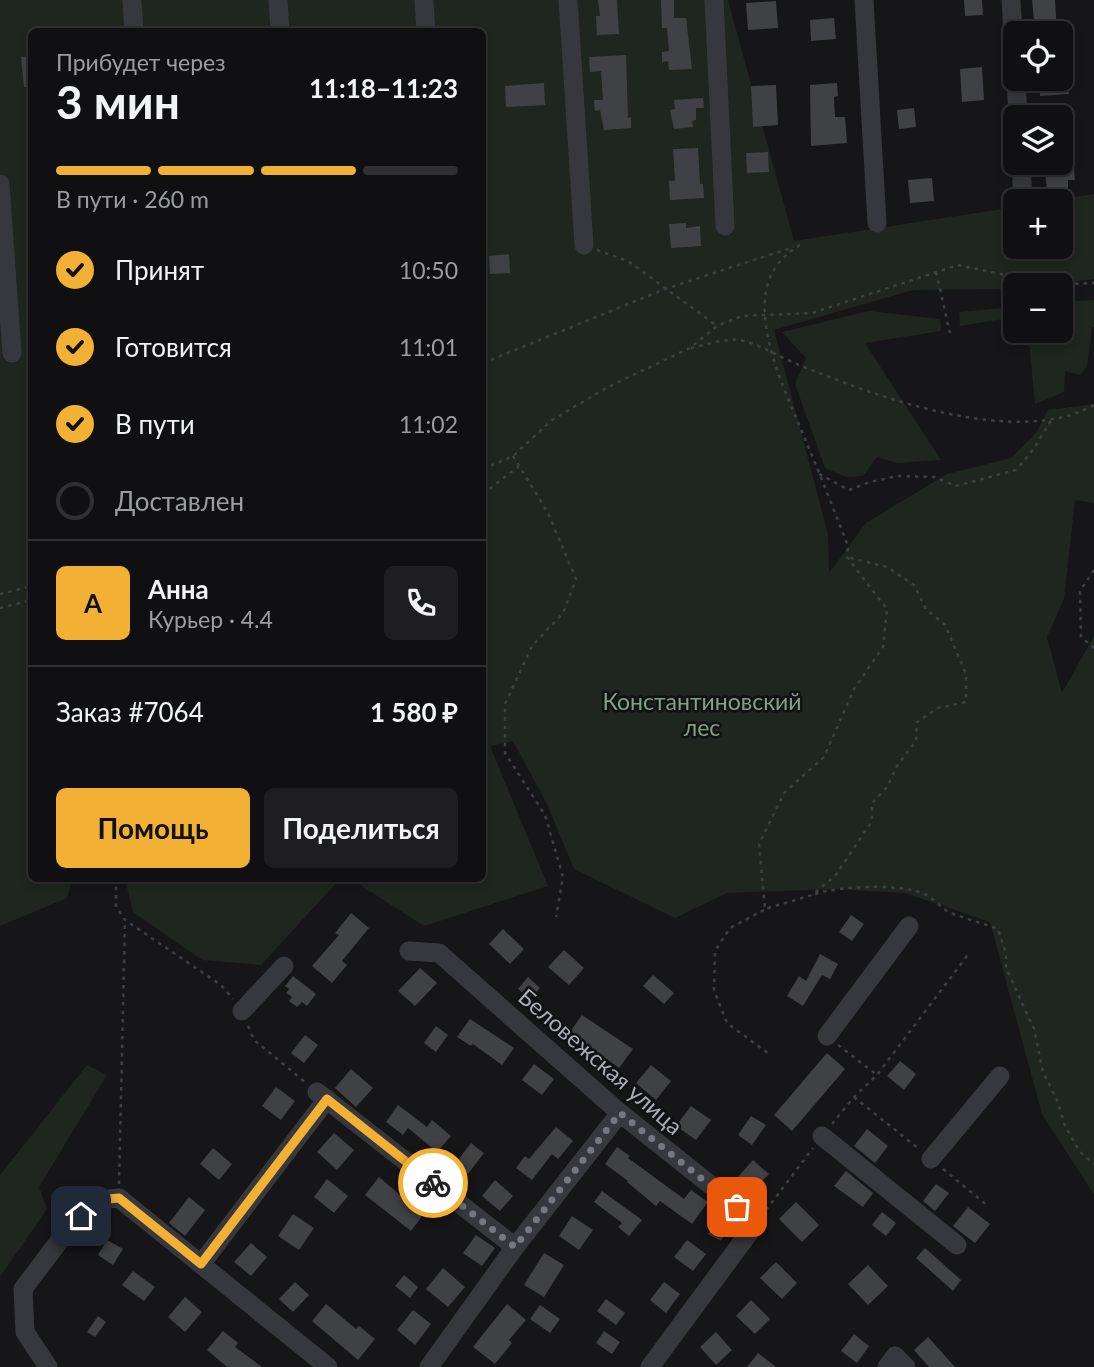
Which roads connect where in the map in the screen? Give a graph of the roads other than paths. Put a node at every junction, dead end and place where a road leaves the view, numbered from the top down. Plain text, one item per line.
1 (132, 0) edge
2 (278, 0) edge
3 (424, 0) edge
4 (568, 0) edge
5 (714, 0) edge
6 (864, 0) edge
7 (1011, 0) edge
8 (1012, 21) edge
9 (134, 28) edge
10 (280, 28) edge
11 (426, 28) edge
12 (0, 184) edge
13 (877, 223) dead end
14 (725, 226) dead end
15 (584, 245) road end
16 (4, 295) edge
17 (12, 353) dead end
18 (909, 926) dead end
19 (409, 951) dead end
20 (284, 966) dead end
21 (242, 1011) road end
22 (827, 1037) road end
23 (1000, 1076) dead end
24 (620, 1113) junction
25 (822, 1136) road end
26 (931, 1159) dead end
27 (957, 1245) dead end
28 (515, 1247) junction
29 (201, 1264) junction
30 (48, 1367) edge
31 (328, 1367) edge
32 (429, 1367) edge
33 (650, 1367) edge

1 - 9 street
2 - 10 street
3 - 11 street
4 - 15 street
5 - 14 street
6 - 13 street
7 - 8 street
12 - 16 street
16 - 17 street
18 - 22 street
19 - 24 street, Беловежская улица
20 - 21 street
23 - 26 street
24 - 28 street
24 - 33 street, Беловежская улица
25 - 27 street
28 - 29 street
28 - 32 street
29 - 30 street
29 - 31 street

